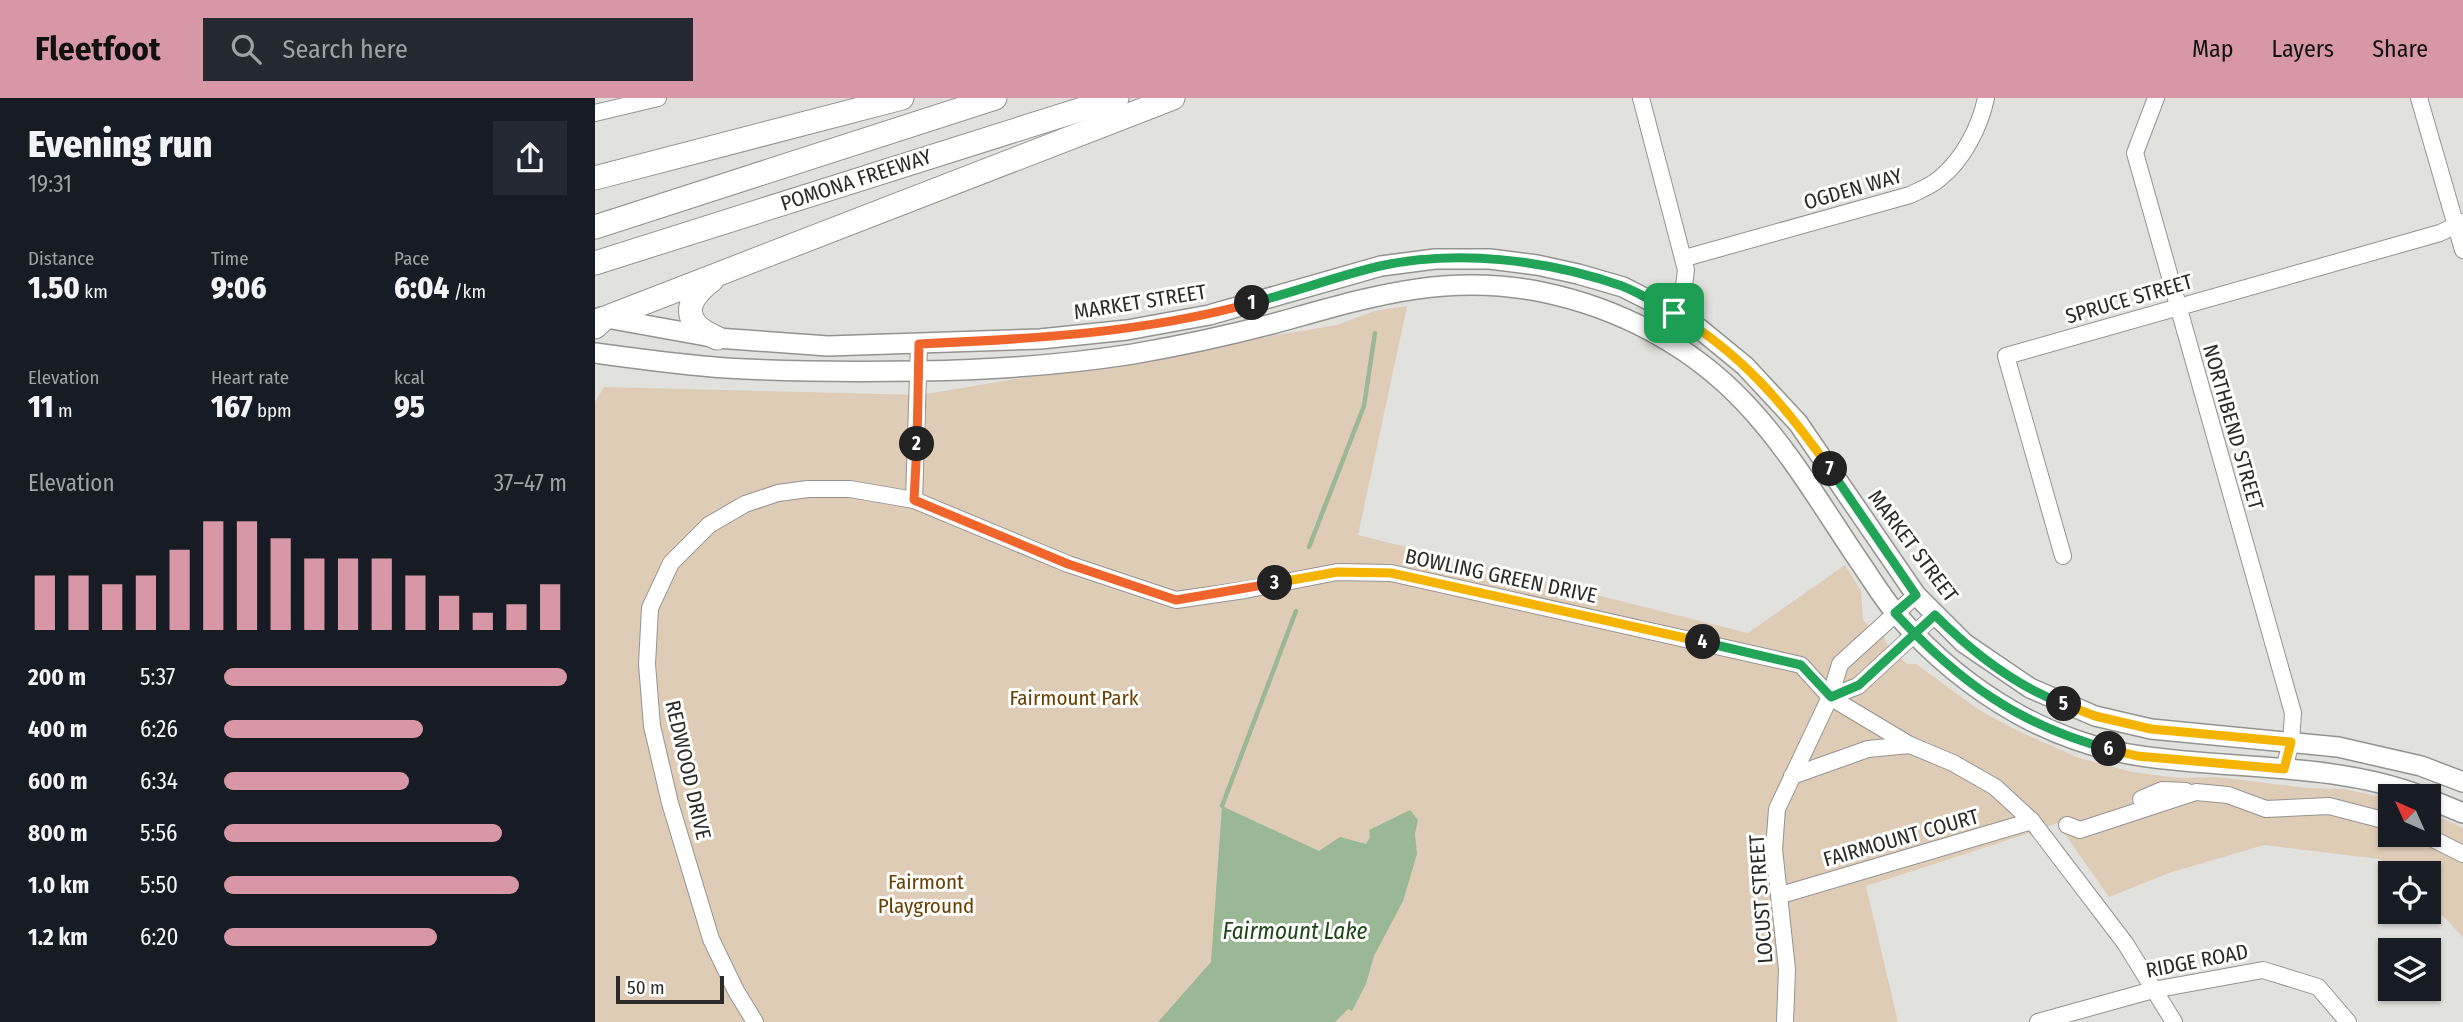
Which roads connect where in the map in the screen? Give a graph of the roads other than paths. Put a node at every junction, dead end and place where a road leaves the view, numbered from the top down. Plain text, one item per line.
1 (658, 98) edge
2 (902, 98) edge
3 (995, 98) edge
4 (1117, 98) edge
5 (1173, 98) edge
6 (1641, 98) edge
7 (1986, 98) edge
8 (2156, 98) edge
9 (2419, 98) edge
10 (595, 113) edge
11 (595, 178) edge
12 (2459, 224) edge
13 (595, 227) edge
14 (2463, 250) edge
15 (1685, 258) junction
16 (595, 262) edge
17 (720, 274) junction
18 (2178, 307) junction
19 (1674, 313) junction
20 (598, 321) edge
21 (1663, 337) junction
22 (717, 338) junction
23 (919, 344) junction
24 (595, 353) edge
25 (920, 371) junction
26 (914, 500) junction
27 (2063, 556) dead end
28 (1916, 595) junction
29 (1895, 613) junction
30 (1935, 615) junction
31 (1915, 634) junction
32 (1831, 697) junction
33 (2291, 742) junction
34 (1910, 745) junction
35 (2284, 769) junction
36 (1792, 776) junction
37 (2463, 782) edge
38 (2383, 784) edge
39 (2196, 792) junction
40 (2141, 799) dead end
41 (2441, 804) edge
42 (2463, 813) edge
43 (2378, 819) edge
44 (2032, 821) junction
45 (2067, 825) dead end
46 (2441, 843) edge
47 (2463, 854) edge
48 (1781, 895) junction
49 (2153, 990) junction
50 (755, 1022) edge
51 (1784, 1022) edge
52 (2038, 1022) edge
53 (2174, 1022) edge
54 (2349, 1022) edge

1 - 10 street
2 - 11 highway
3 - 13 highway, POMONA FREEWAY
4 - 16 highway, POMONA FREEWAY
5 - 17 highway
6 - 15 street
7 - 15 street, OGDEN WAY
8 - 18 street, NORTHBEND STREET
9 - 12 street
12 - 14 street
12 - 18 street, SPRUCE STREET
15 - 19 street
17 - 20 highway
17 - 22 highway
18 - 27 street, SPRUCE STREET
18 - 33 street, NORTHBEND STREET
19 - 21 street
19 - 23 main road, MARKET STREET
19 - 28 main road, MARKET STREET
20 - 22 main road, MARKET STREET
21 - 25 main road
21 - 29 main road
22 - 23 main road, MARKET STREET
23 - 25 street
24 - 25 main road
25 - 26 street
26 - 32 street, BOWLING GREEN DRIVE
26 - 50 street, REDWOOD DRIVE
28 - 29 street
28 - 30 main road, MARKET STREET
29 - 31 main road
29 - 32 street
30 - 31 street
30 - 33 main road, MARKET STREET
31 - 32 street
31 - 35 main road
32 - 34 street
32 - 36 street, LOCUST STREET
33 - 35 street, NORTHBEND STREET
33 - 37 main road, MARKET STREET
34 - 36 street
34 - 44 street
35 - 38 main road
36 - 48 street, LOCUST STREET
39 - 40 street
39 - 43 street
39 - 45 street
41 - 42 main road
44 - 48 street, FAIRMOUNT COURT
44 - 49 street
46 - 47 street
48 - 51 street, LOCUST STREET
49 - 52 street, RIDGE ROAD
49 - 53 street
49 - 54 street, RIDGE ROAD

